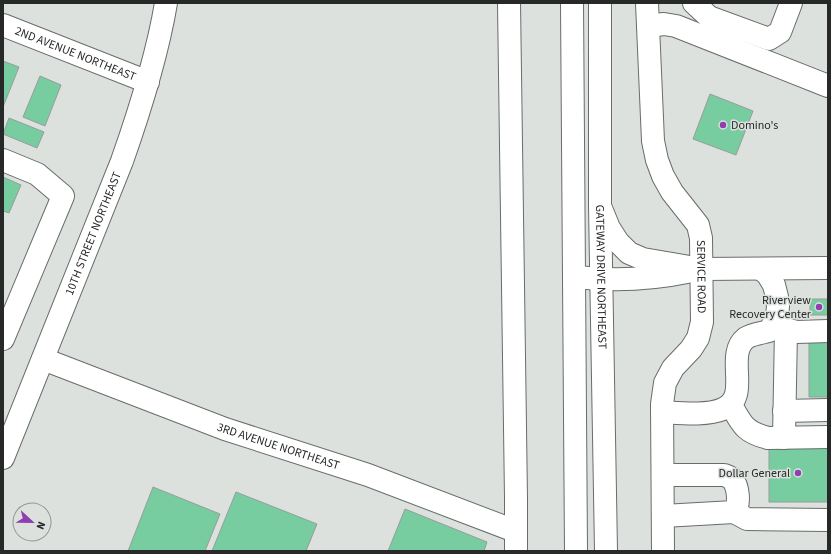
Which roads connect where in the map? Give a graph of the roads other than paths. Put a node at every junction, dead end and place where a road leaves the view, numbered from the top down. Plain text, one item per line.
1 (166, 3) edge
2 (509, 3) edge
3 (572, 3) edge
4 (600, 3) edge
5 (647, 3) edge
6 (792, 3) edge
7 (705, 15) edge
8 (3, 25) edge
9 (648, 26) junction
10 (148, 82) junction
11 (828, 86) edge
12 (3, 160) edge
13 (600, 206) junction
14 (828, 268) edge
15 (701, 269) junction
16 (761, 269) junction
17 (575, 277) junction
18 (602, 280) junction
19 (781, 323) junction
20 (828, 331) edge
21 (3, 339) edge
22 (43, 359) junction
23 (731, 405) junction
24 (828, 410) edge
25 (784, 411) junction
26 (662, 412) junction
27 (828, 437) edge
28 (784, 438) junction
29 (3, 458) edge
30 (662, 475) junction
31 (734, 512) junction
32 (663, 516) junction
33 (828, 520) edge
34 (516, 541) edge
35 (576, 551) edge
36 (606, 551) edge
37 (663, 551) edge

1 - 10 main road, 10TH STREET NORTHEAST
2 - 34 main road
3 - 17 main road
4 - 13 main road, GATEWAY DRIVE NORTHEAST
5 - 9 main road, SERVICE ROAD
6 - 7 main road
7 - 9 main road
7 - 11 main road
8 - 10 main road, 2ND AVENUE NORTHEAST
9 - 15 main road, SERVICE ROAD
10 - 22 main road, 10TH STREET NORTHEAST
12 - 21 main road
13 - 15 main road
13 - 18 main road, GATEWAY DRIVE NORTHEAST
14 - 16 main road
15 - 16 main road
15 - 18 main road
15 - 26 main road, SERVICE ROAD
16 - 19 main road
17 - 18 main road
17 - 35 main road
18 - 36 main road, GATEWAY DRIVE NORTHEAST
19 - 20 main road
19 - 23 main road
19 - 25 main road
22 - 29 main road, 10TH STREET NORTHEAST
22 - 34 main road, 3RD AVENUE NORTHEAST
23 - 26 main road
23 - 28 main road
24 - 25 main road
25 - 28 main road
26 - 30 main road, SERVICE ROAD
27 - 28 main road
30 - 31 main road
30 - 32 main road, SERVICE ROAD
31 - 32 main road
31 - 33 main road
32 - 37 main road, SERVICE ROAD

